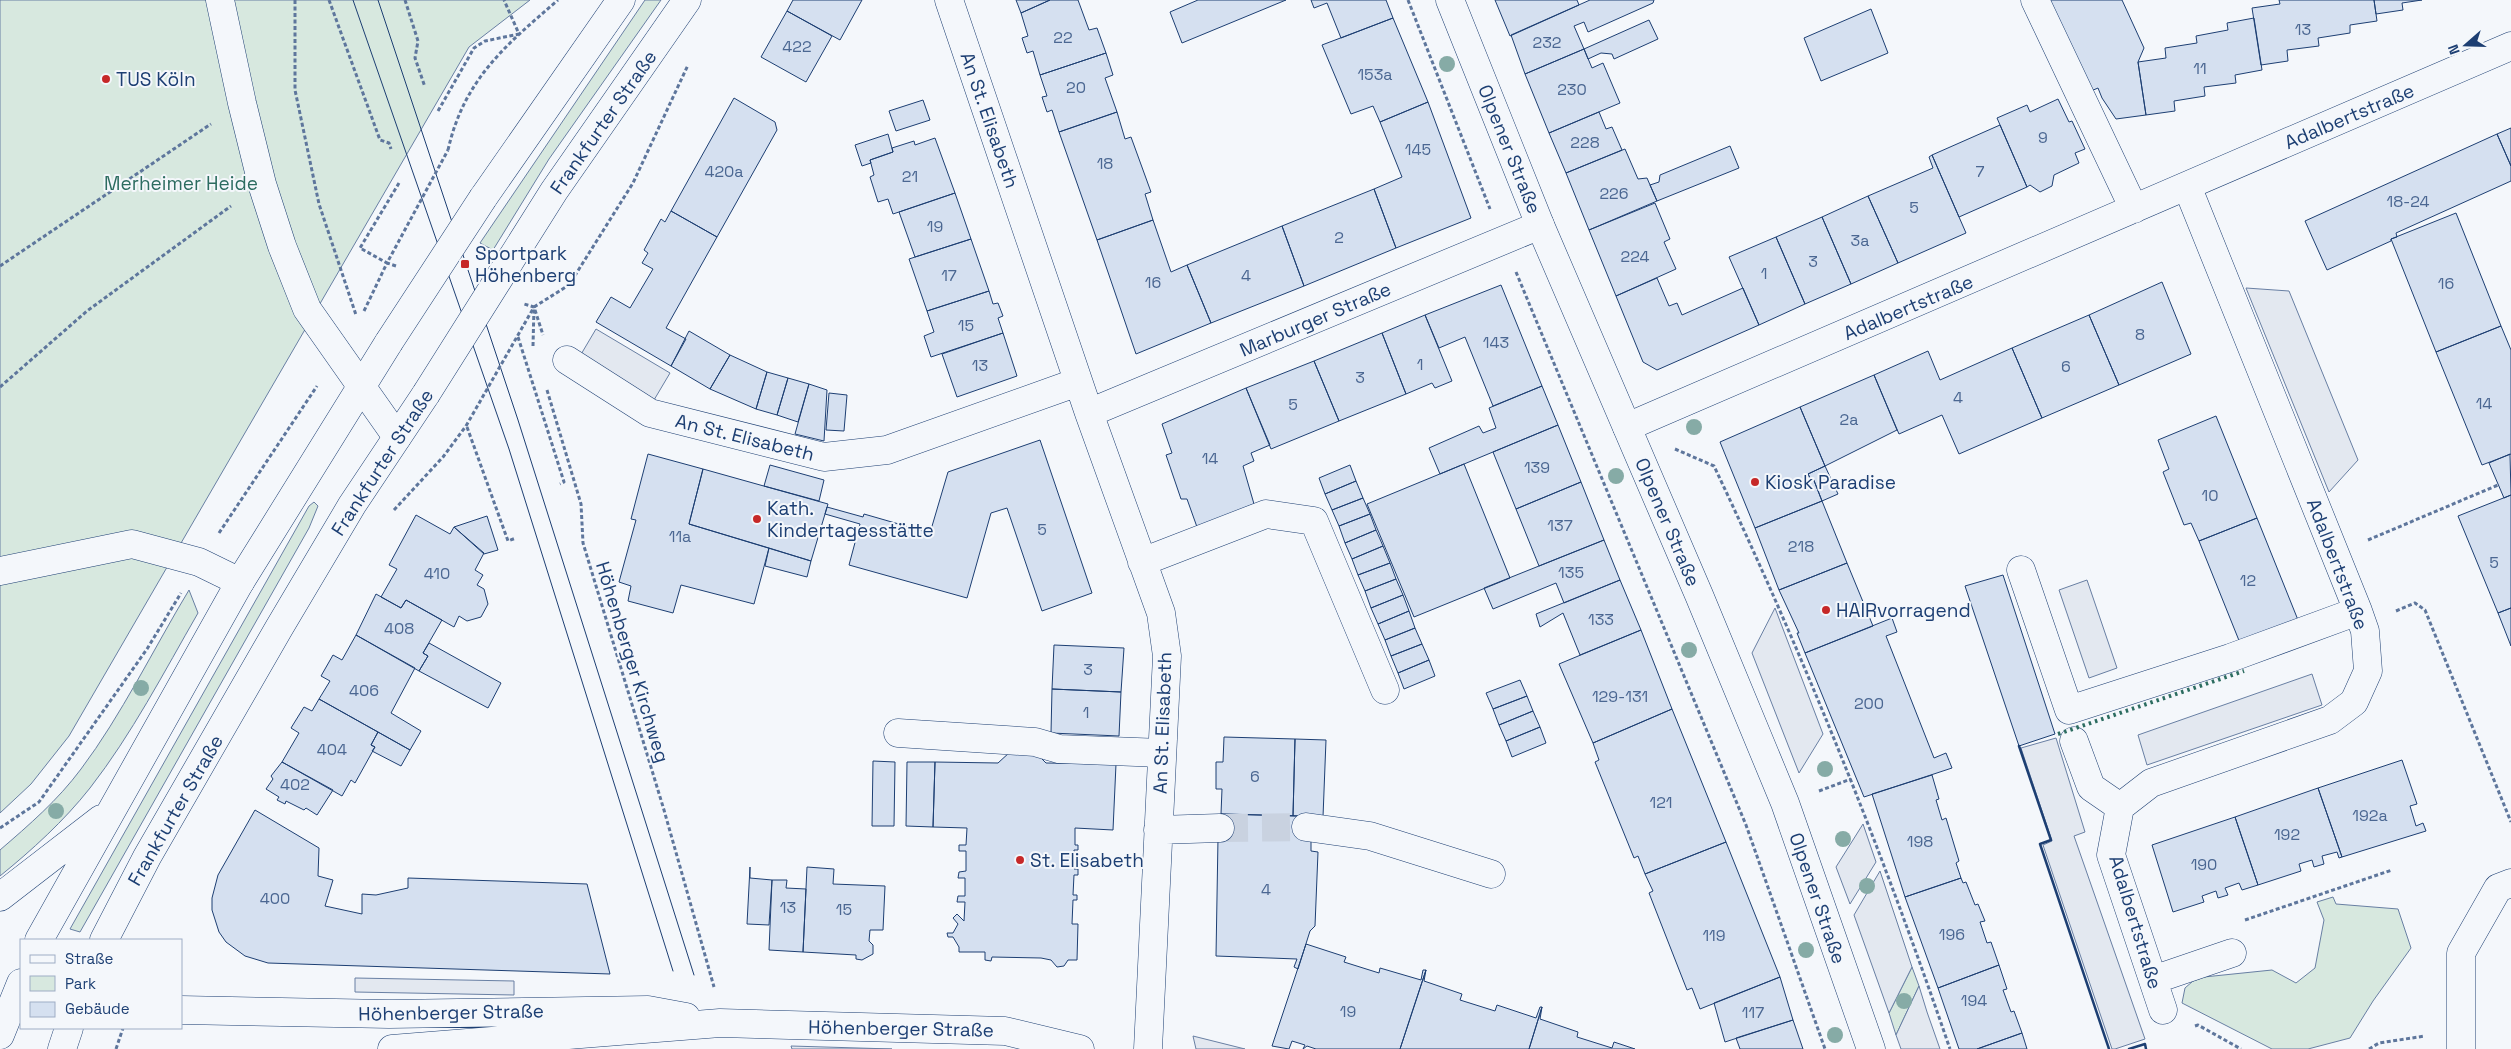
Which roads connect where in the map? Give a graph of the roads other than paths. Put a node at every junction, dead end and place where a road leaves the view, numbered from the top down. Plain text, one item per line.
1 (220, 0) edge
2 (621, 0) edge
3 (688, 0) edge
4 (949, 0) edge
5 (1450, 0) edge
6 (2035, 0) edge
7 (2511, 46) edge
8 (2187, 186) junction
9 (2134, 209) junction
10 (1540, 225) junction
11 (567, 360) dead end
12 (1078, 382) junction
13 (362, 385) junction
14 (1089, 413) junction
15 (1628, 427) junction
16 (397, 437) junction
17 (1142, 562) junction
18 (2021, 570) dead end
19 (0, 571) edge
20 (240, 582) junction
21 (2361, 618) junction
22 (1385, 690) dead end
23 (898, 733) dead end
24 (2074, 742) dead end
25 (1162, 753) junction
26 (2120, 807) junction
27 (110, 812) junction
28 (1306, 827) tunnel mouth
29 (1220, 828) tunnel mouth
30 (1158, 830) junction
31 (1491, 874) dead end
32 (2511, 883) edge
33 (0, 897) edge
34 (40, 939) edge
35 (105, 939) edge
36 (2232, 953) dead end
37 (2153, 980) junction
38 (20, 985) edge
39 (182, 1010) edge
40 (2163, 1010) road end
41 (7, 1022) edge
42 (720, 1023) junction
43 (69, 1029) edge
44 (62, 1049) edge
45 (392, 1049) edge
46 (1080, 1049) edge
47 (1148, 1049) edge
48 (1871, 1049) edge
49 (2461, 1049) edge

1 - 13 street
2 - 13 street, bridge
3 - 16 street, Frankfurter Straße, bridge
4 - 12 street, An St. Elisabeth
5 - 10 street, Olpener Straße
6 - 9 street
7 - 8 street, Adalbertstraße
8 - 9 street, Adalbertstraße
8 - 21 street, Adalbertstraße
9 - 15 street, Adalbertstraße
10 - 14 street, Marburger Straße
10 - 15 street, Olpener Straße
11 - 12 street, An St. Elisabeth
12 - 14 street, An St. Elisabeth
13 - 16 street
13 - 20 street
14 - 17 street, An St. Elisabeth
15 - 48 street, Olpener Straße
16 - 35 street, Frankfurter Straße
17 - 22 street
17 - 25 street, An St. Elisabeth
18 - 21 street
19 - 20 street
20 - 27 street
21 - 26 street, Adalbertstraße
23 - 25 street
24 - 26 street
25 - 30 street, An St. Elisabeth
26 - 37 street, Adalbertstraße
27 - 33 street
27 - 34 street
28 - 31 street
29 - 30 street
30 - 47 street, An St. Elisabeth
32 - 49 street
36 - 37 street
37 - 40 street, Adalbertstraße
38 - 41 street
39 - 42 street, Höhenberger Straße
42 - 45 street, Höhenberger Straße
42 - 46 street, Höhenberger Straße
43 - 44 street

